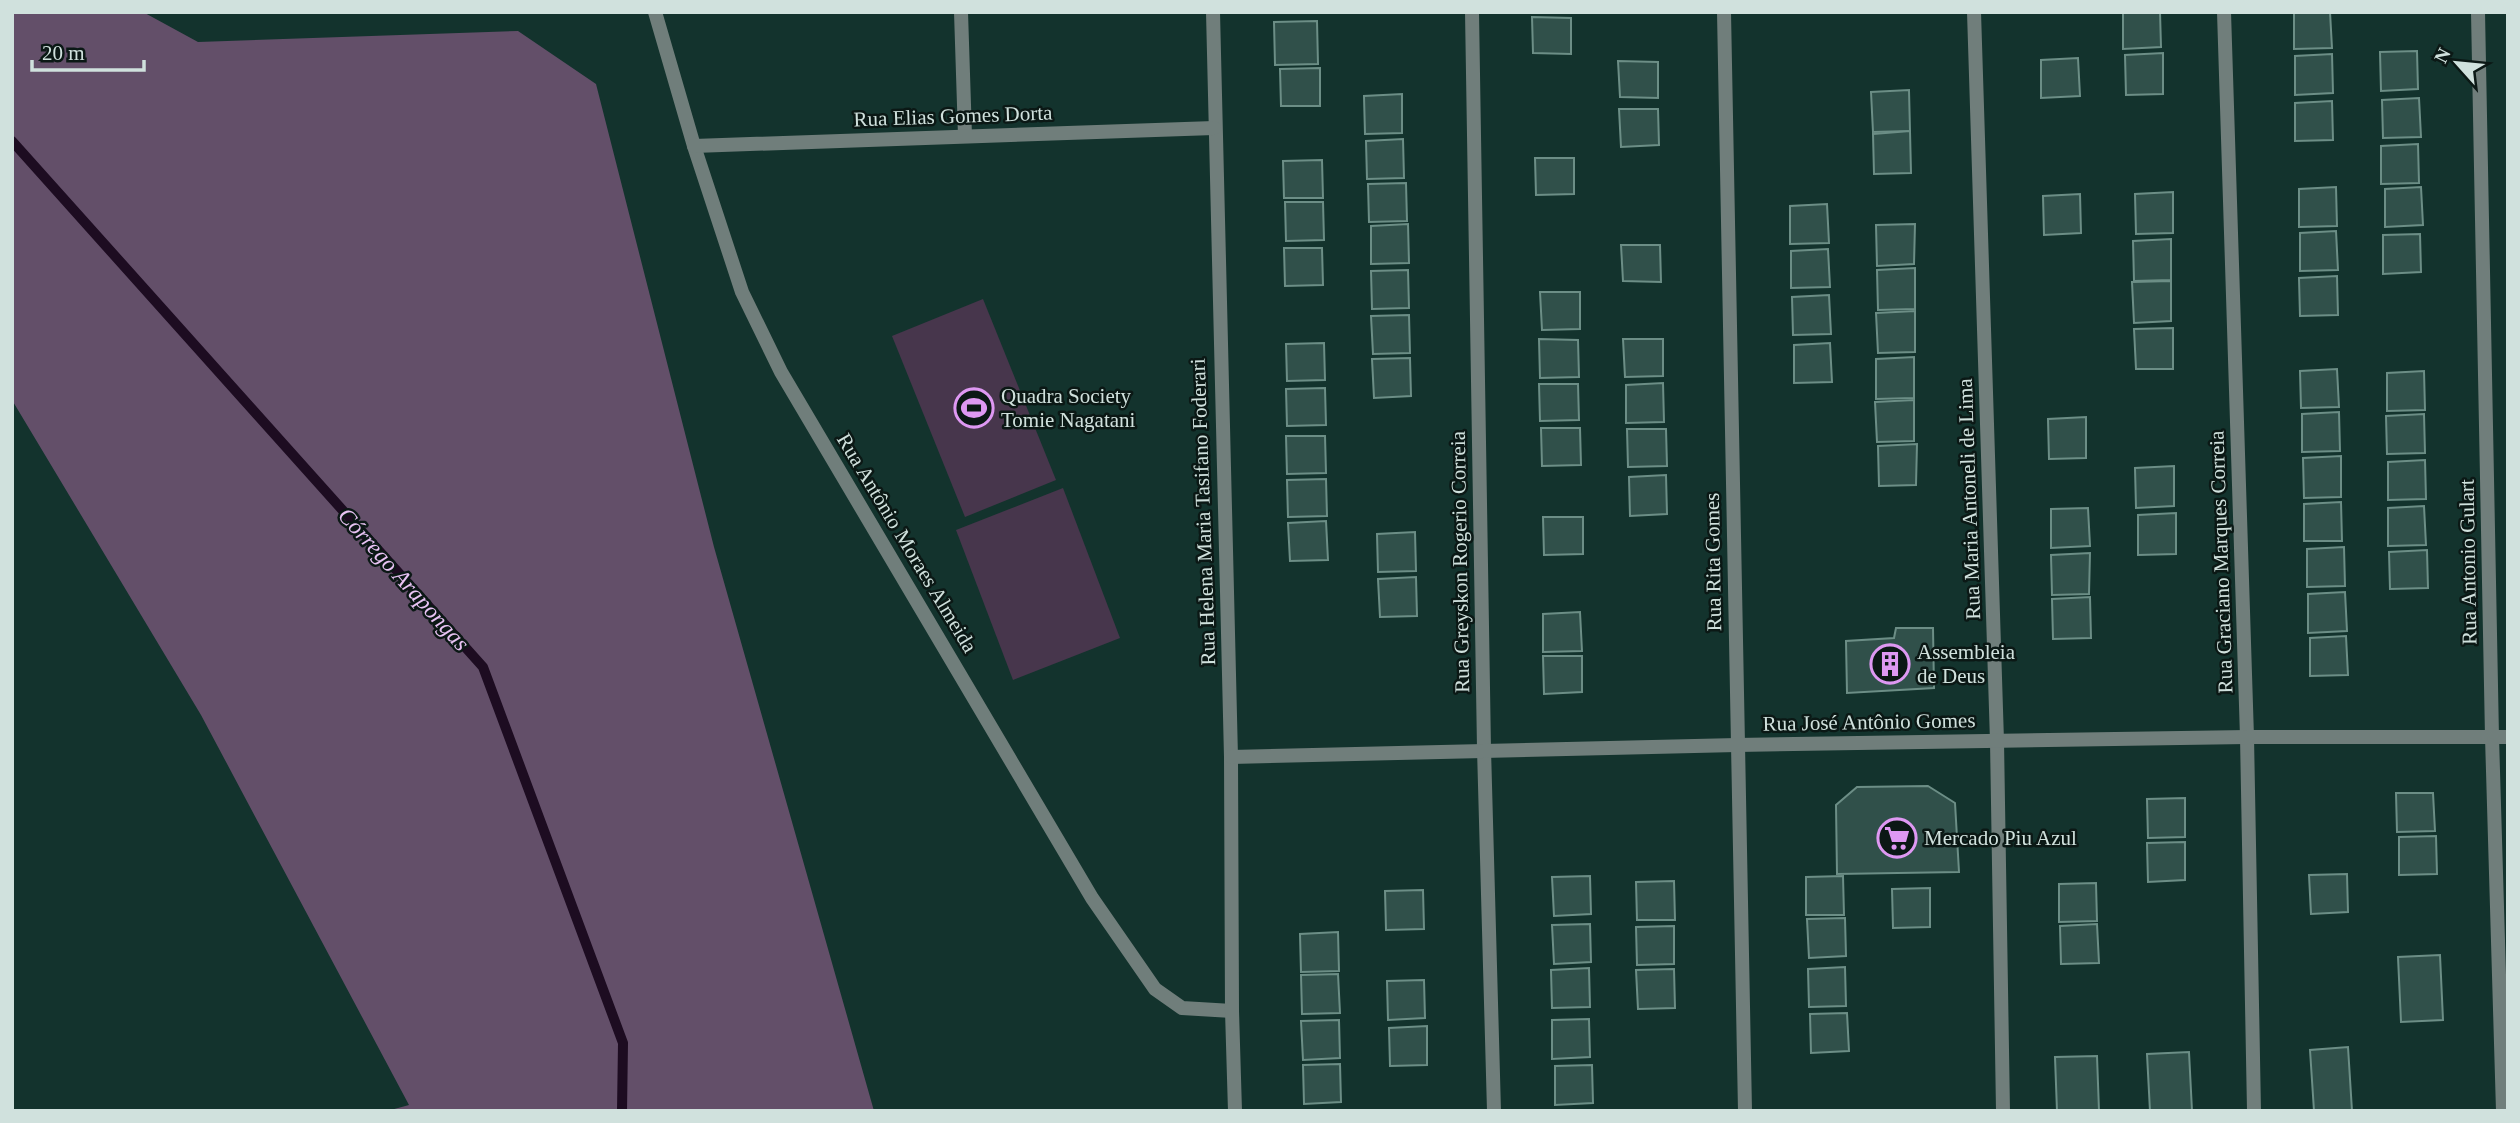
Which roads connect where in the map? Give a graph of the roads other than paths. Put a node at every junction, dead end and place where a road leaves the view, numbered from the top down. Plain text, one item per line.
1 (654, 12) edge
2 (961, 12) edge
3 (1213, 12) edge
4 (1472, 12) edge
5 (1724, 12) edge
6 (1975, 12) edge
7 (2224, 12) edge
8 (2478, 12) edge
9 (1214, 128) junction
10 (965, 136) junction
11 (694, 146) junction
12 (2247, 737) junction
13 (2492, 737) junction
14 (2508, 737) edge
15 (1997, 741) junction
16 (1737, 745) junction
17 (1484, 749) junction
18 (1231, 757) junction
19 (1232, 1011) junction
20 (1235, 1111) edge
21 (1494, 1111) edge
22 (1745, 1111) edge
23 (2003, 1111) edge
24 (2254, 1111) edge
25 (2503, 1111) edge

1 - 11 street, Rua Antônio Moraes Almeida
2 - 10 street
3 - 9 street, Rua Helena Maria Tasifano Foderari
4 - 17 street, Rua Greyskon Rogerio Correia
5 - 16 street, Rua Rita Gomes
6 - 15 street, Rua Maria Antoneli de Lima
7 - 12 street, Rua Graciano Marques Correia
8 - 13 street, Rua Antonio Gulart
9 - 10 street, Rua Elias Gomes Dorta
9 - 18 street, Rua Helena Maria Tasifano Foderari
10 - 11 street, Rua Elias Gomes Dorta
11 - 19 street, Rua Antônio Moraes Almeida
12 - 13 street, Rua José Antônio Gomes
12 - 15 street, Rua José Antônio Gomes
12 - 24 street, Rua Graciano Marques Correia
13 - 14 street, Rua José Antônio Gomes
13 - 25 street, Rua Antonio Gulart
15 - 16 street, Rua José Antônio Gomes
15 - 23 street, Rua Maria Antoneli de Lima
16 - 17 street, Rua José Antônio Gomes
16 - 22 street, Rua Rita Gomes
17 - 18 street, Rua José Antônio Gomes
17 - 21 street, Rua Greyskon Rogerio Correia
18 - 19 street, Rua Helena Maria Tasifano Foderari
19 - 20 street, Rua Helena Maria Tasifano Foderari

